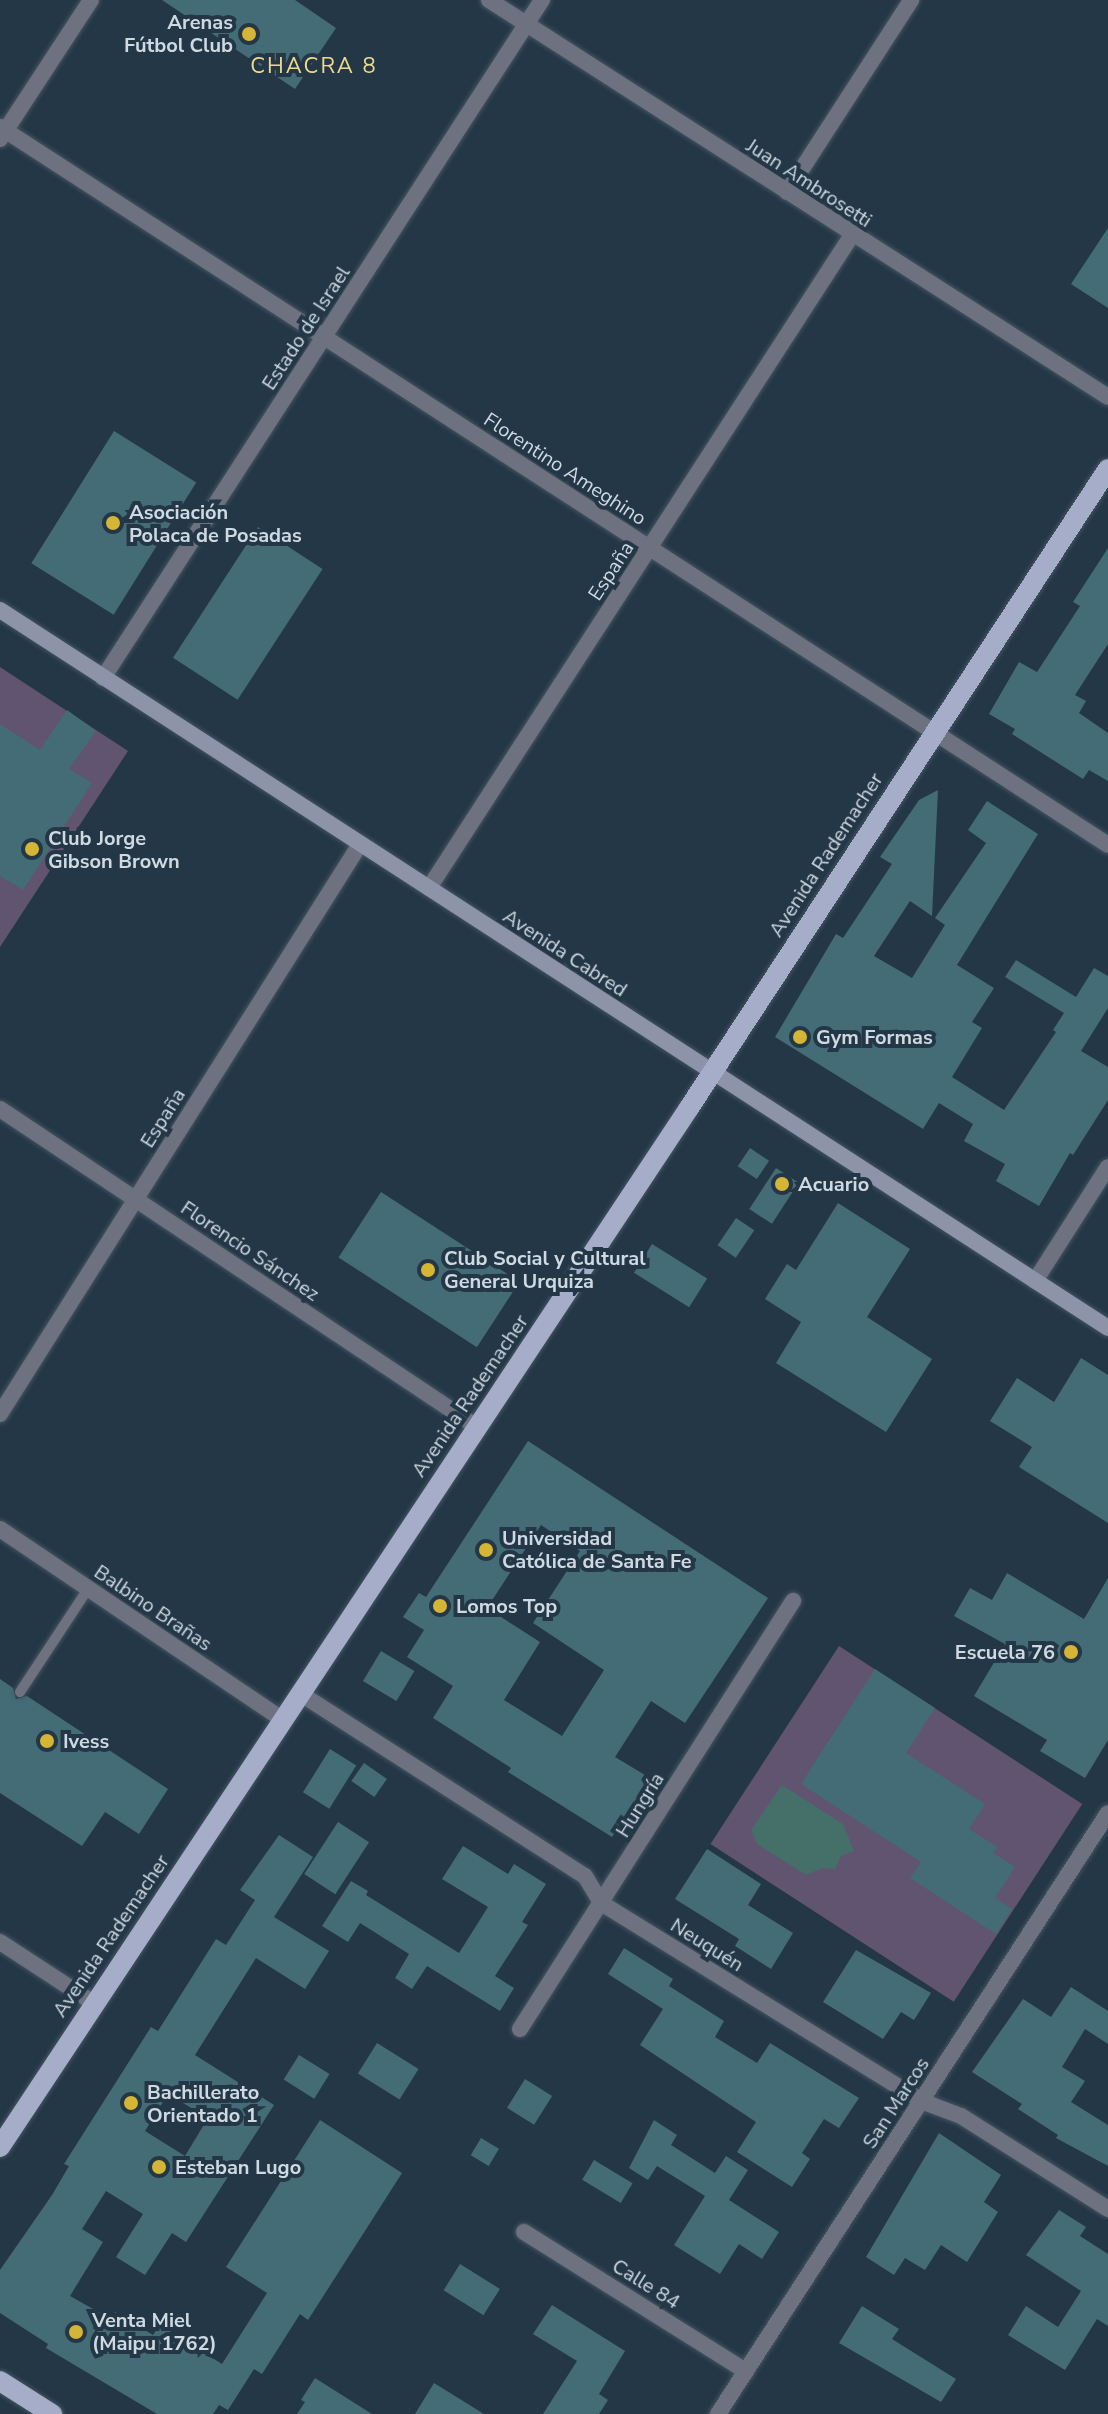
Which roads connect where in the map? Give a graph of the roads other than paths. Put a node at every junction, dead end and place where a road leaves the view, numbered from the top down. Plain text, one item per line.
1 (91, 0) edge
2 (489, 0) edge
3 (542, 0) edge
4 (911, 0) edge
5 (526, 24) junction
6 (2, 133) edge
7 (787, 192) junction
8 (852, 235) junction
9 (324, 337) junction
10 (1108, 397) edge
11 (1108, 469) edge
12 (650, 547) junction
13 (0, 610) edge
14 (103, 678) junction
15 (935, 733) junction
16 (360, 844) junction
17 (1108, 845) edge
18 (429, 888) junction
19 (713, 1072) junction
20 (0, 1109) edge
21 (1108, 1167) edge
22 (136, 1199) junction
23 (1035, 1281) junction
24 (1108, 1328) edge
25 (0, 1414) edge
26 (477, 1427) junction
27 (0, 1529) edge
28 (88, 1589) junction
29 (793, 1601) dead end
30 (20, 1692) dead end
31 (301, 1694) junction
32 (283, 1720) junction
33 (1108, 1813) edge
34 (601, 1903) junction
35 (0, 1942) edge
36 (95, 2004) junction
37 (520, 2029) dead end
38 (921, 2101) junction
39 (0, 2147) edge
40 (1108, 2209) edge
41 (524, 2232) dead end
42 (746, 2371) junction
43 (0, 2381) edge
44 (52, 2414) edge
45 (718, 2414) edge

1 - 6 street
2 - 5 street, Juan Ambrosetti
3 - 5 street, Estado de Israel
4 - 7 street
5 - 7 street, Juan Ambrosetti
5 - 9 street, Estado de Israel
6 - 9 street, Florentino Ameghino
7 - 8 street, Juan Ambrosetti
8 - 10 street, Juan Ambrosetti
8 - 12 street, España
9 - 12 street, Florentino Ameghino
9 - 14 street, Estado de Israel
11 - 15 main road, Avenida Rademacher
12 - 15 street, Florentino Ameghino
12 - 18 street, España
13 - 14 main road, Avenida Cabred
14 - 16 main road, Avenida Cabred
15 - 17 street, Florentino Ameghino
15 - 19 main road, Avenida Rademacher
16 - 18 main road, Avenida Cabred
16 - 22 street, España
18 - 19 main road, Avenida Cabred
19 - 23 main road, Avenida Cabred
19 - 26 main road, Avenida Rademacher
20 - 22 street, Florencio Sánchez
21 - 23 street
22 - 25 street, España
22 - 26 street, Florencio Sánchez
23 - 24 main road, Avenida Cabred
26 - 31 main road, Avenida Rademacher
27 - 28 street, Balbino Brañas
28 - 30 lane
28 - 32 street, Balbino Brañas
29 - 34 street, Hungría
31 - 32 main road, Avenida Rademacher
31 - 34 street, Neuquén
32 - 36 main road, Avenida Rademacher
33 - 38 street, San Marcos
34 - 37 street, Hungría
34 - 38 street, Neuquén
35 - 36 street
36 - 39 main road, Avenida Rademacher
38 - 40 street, Neuquén
38 - 42 street, San Marcos
41 - 42 street, Calle 84
42 - 45 street, San Marcos
43 - 44 main road

